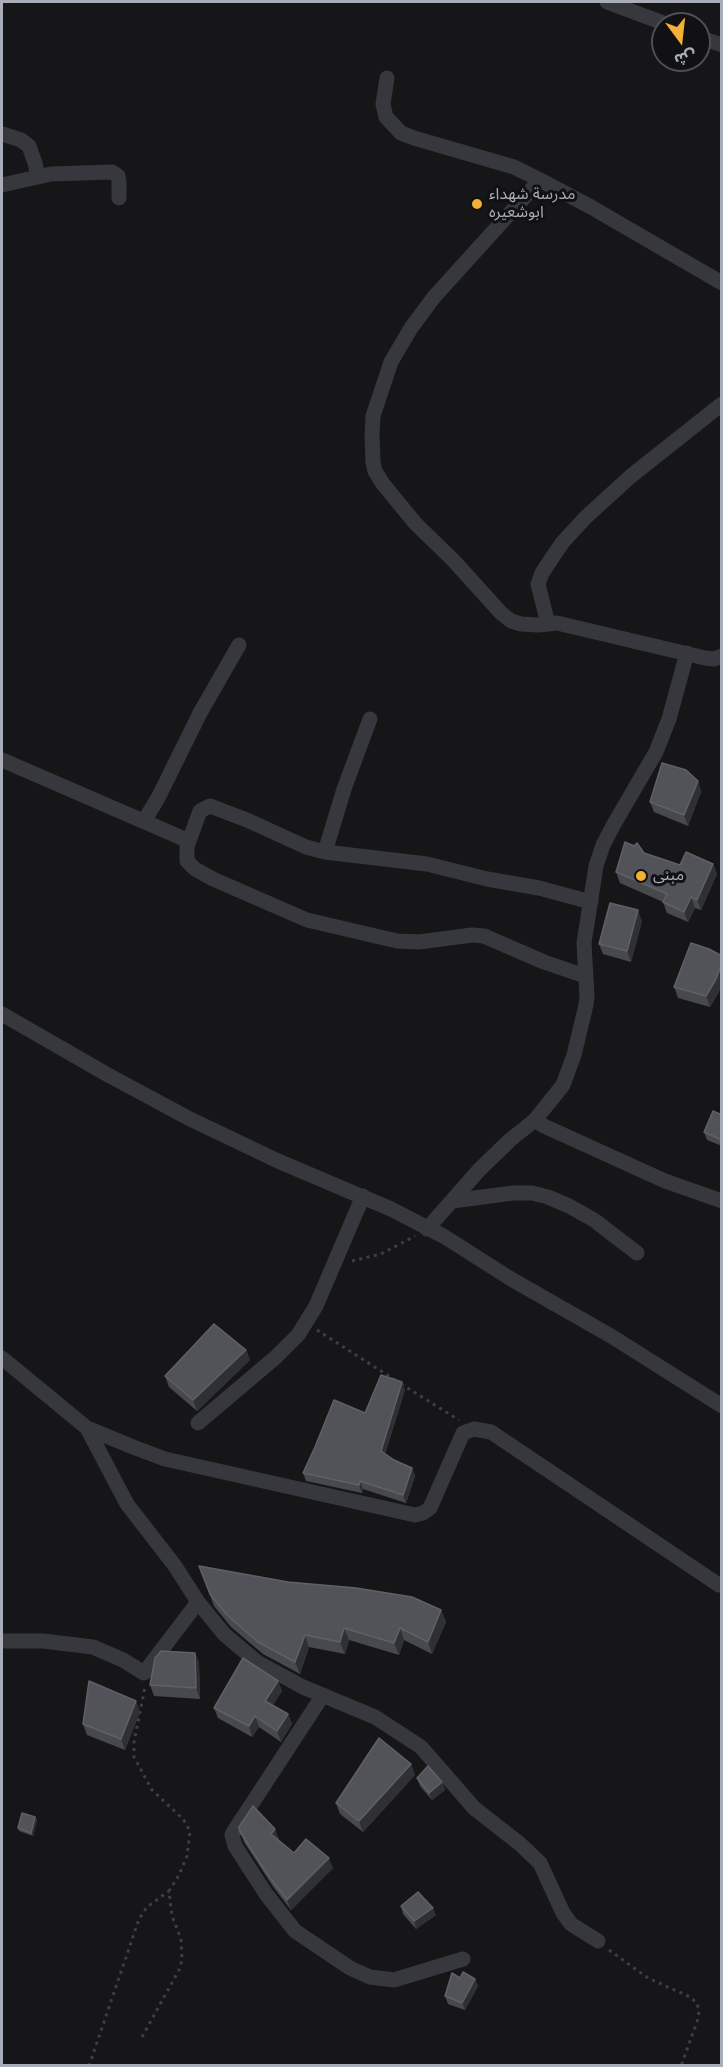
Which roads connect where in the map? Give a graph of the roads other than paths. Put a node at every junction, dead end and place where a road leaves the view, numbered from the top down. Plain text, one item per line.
1 (607, 2) edge
2 (651, 18) edge
3 (387, 78) dead end
4 (2, 134) edge
5 (38, 177) junction
6 (540, 180) junction
7 (2, 185) edge
8 (119, 198) dead end
9 (722, 283) edge
10 (722, 404) edge
11 (548, 624) junction
12 (239, 645) dead end
13 (687, 653) junction
14 (722, 656) edge
15 (369, 719) dead end
16 (2, 760) edge
17 (144, 821) junction
18 (189, 841) junction
19 (325, 852) junction
20 (591, 902) junction
21 (585, 976) junction
22 (2, 1014) edge
23 (535, 1120) junction
24 (363, 1196) junction
25 (452, 1201) junction
26 (722, 1201) edge
27 (427, 1229) junction
28 (637, 1252) dead end
29 (2, 1359) edge
30 (722, 1406) edge
31 (198, 1423) dead end
32 (87, 1428) junction
33 (722, 1585) edge
34 (198, 1602) junction
35 (2, 1641) edge
36 (323, 1695) junction
37 (598, 1941) road end
38 (463, 1959) dead end

1 - 2 street
3 - 6 street
4 - 5 street
5 - 7 street
5 - 8 street
6 - 9 street
6 - 11 street
10 - 11 street
11 - 13 street
12 - 17 street
13 - 14 street
13 - 20 street
15 - 19 street
16 - 17 street
17 - 18 street
18 - 19 street
18 - 21 street
19 - 20 street
20 - 21 street
21 - 23 street
22 - 24 street
23 - 25 street
23 - 26 street
24 - 27 street
24 - 31 street
25 - 27 street
25 - 28 street
27 - 30 street
29 - 32 street
32 - 33 street
32 - 34 street
34 - 35 street
34 - 36 street
36 - 37 street
36 - 38 street

